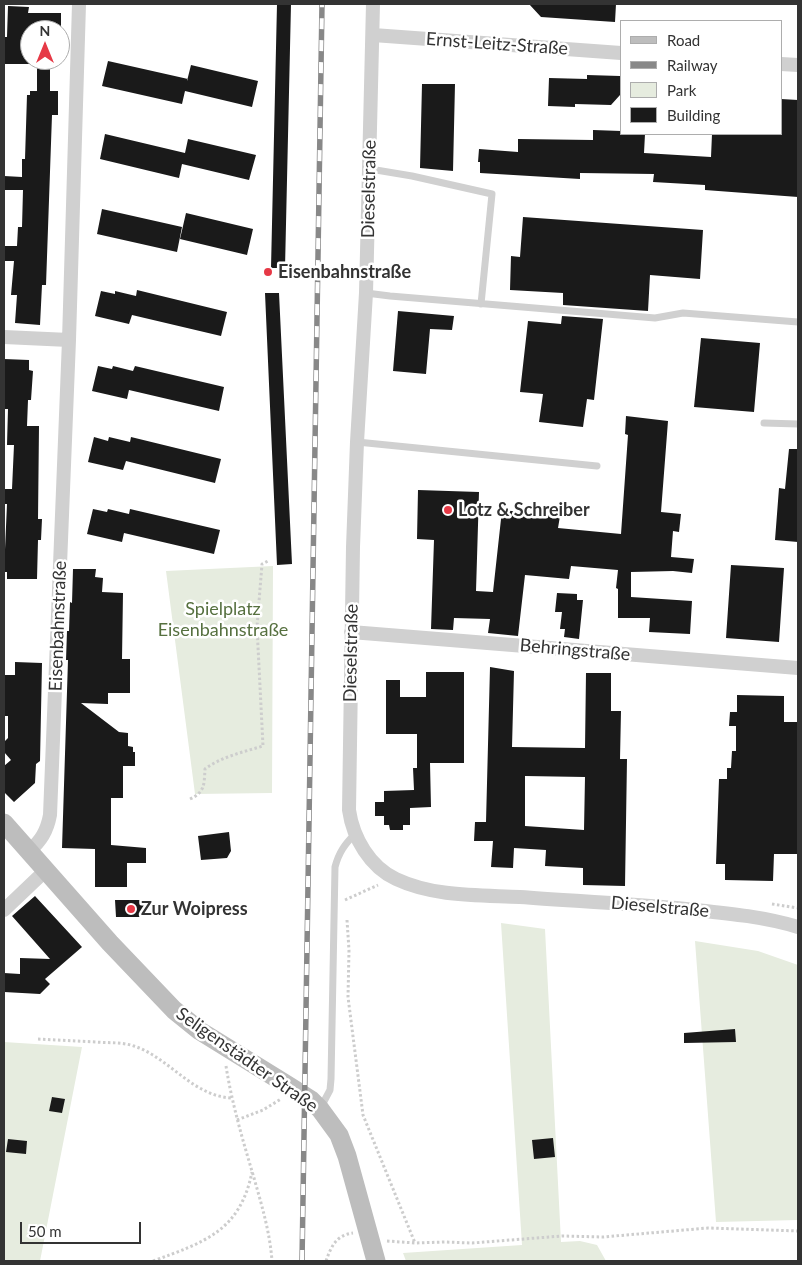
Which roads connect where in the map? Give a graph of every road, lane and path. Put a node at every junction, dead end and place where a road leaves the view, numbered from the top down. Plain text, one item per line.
1 (79, 4) edge
2 (373, 4) edge
3 (373, 35) junction
4 (620, 53) edge
5 (782, 64) edge
6 (798, 66) edge
7 (370, 169) junction
8 (366, 293) junction
9 (481, 304) junction
10 (798, 322) edge
11 (4, 337) edge
12 (69, 340) junction
13 (764, 423) dead end
14 (798, 424) edge
15 (357, 442) junction
16 (597, 466) dead end
17 (268, 561) dead end
18 (351, 632) junction
19 (798, 668) edge
20 (190, 799) dead end
21 (4, 823) edge
22 (356, 834) junction
23 (29, 851) junction
24 (45, 871) junction
25 (394, 878) junction
26 (333, 880) junction
27 (345, 900) junction
28 (346, 908) dead end
29 (4, 910) edge
30 (333, 910) junction
31 (346, 916) dead end
32 (798, 927) edge
33 (38, 1039) dead end
34 (222, 1045) junction
35 (286, 1096) dead end
36 (233, 1098) junction
37 (320, 1110) junction
38 (237, 1120) junction
39 (252, 1171) junction
40 (798, 1231) edge
41 (359, 1236) junction
42 (415, 1243) junction
43 (153, 1261) edge
44 (272, 1261) edge
45 (326, 1261) edge
46 (376, 1261) edge

1 - 12 street, Eisenbahnstraße
2 - 3 street, Dieselstraße
3 - 4 street, Ernst-Leitz-Straße
3 - 7 street, Dieselstraße
5 - 6 street
7 - 8 street, Dieselstraße
7 - 9 lane
8 - 9 lane
8 - 15 street, Dieselstraße
9 - 10 lane
11 - 12 street
12 - 23 street, Eisenbahnstraße
13 - 14 lane
15 - 16 lane
15 - 18 street, Dieselstraße
17 - 20 path
18 - 19 street, Behringstraße
18 - 22 street, Dieselstraße
21 - 23 main road, Seligenstädter Straße
22 - 25 street, Dieselstraße
22 - 26 lane
23 - 24 main road, Seligenstädter Straße
24 - 29 street
24 - 34 main road, Seligenstädter Straße
25 - 27 path
25 - 32 street, Dieselstraße
26 - 27 path
26 - 30 lane
27 - 28 path
27 - 30 path
30 - 37 lane
31 - 42 path
33 - 36 path
34 - 36 path
34 - 37 main road, Seligenstädter Straße
35 - 38 path
36 - 38 path
37 - 41 main road, Seligenstädter Straße
38 - 39 path
39 - 43 path
39 - 44 path
40 - 42 path
41 - 42 path
41 - 45 path
41 - 46 main road, Seligenstädter Straße

